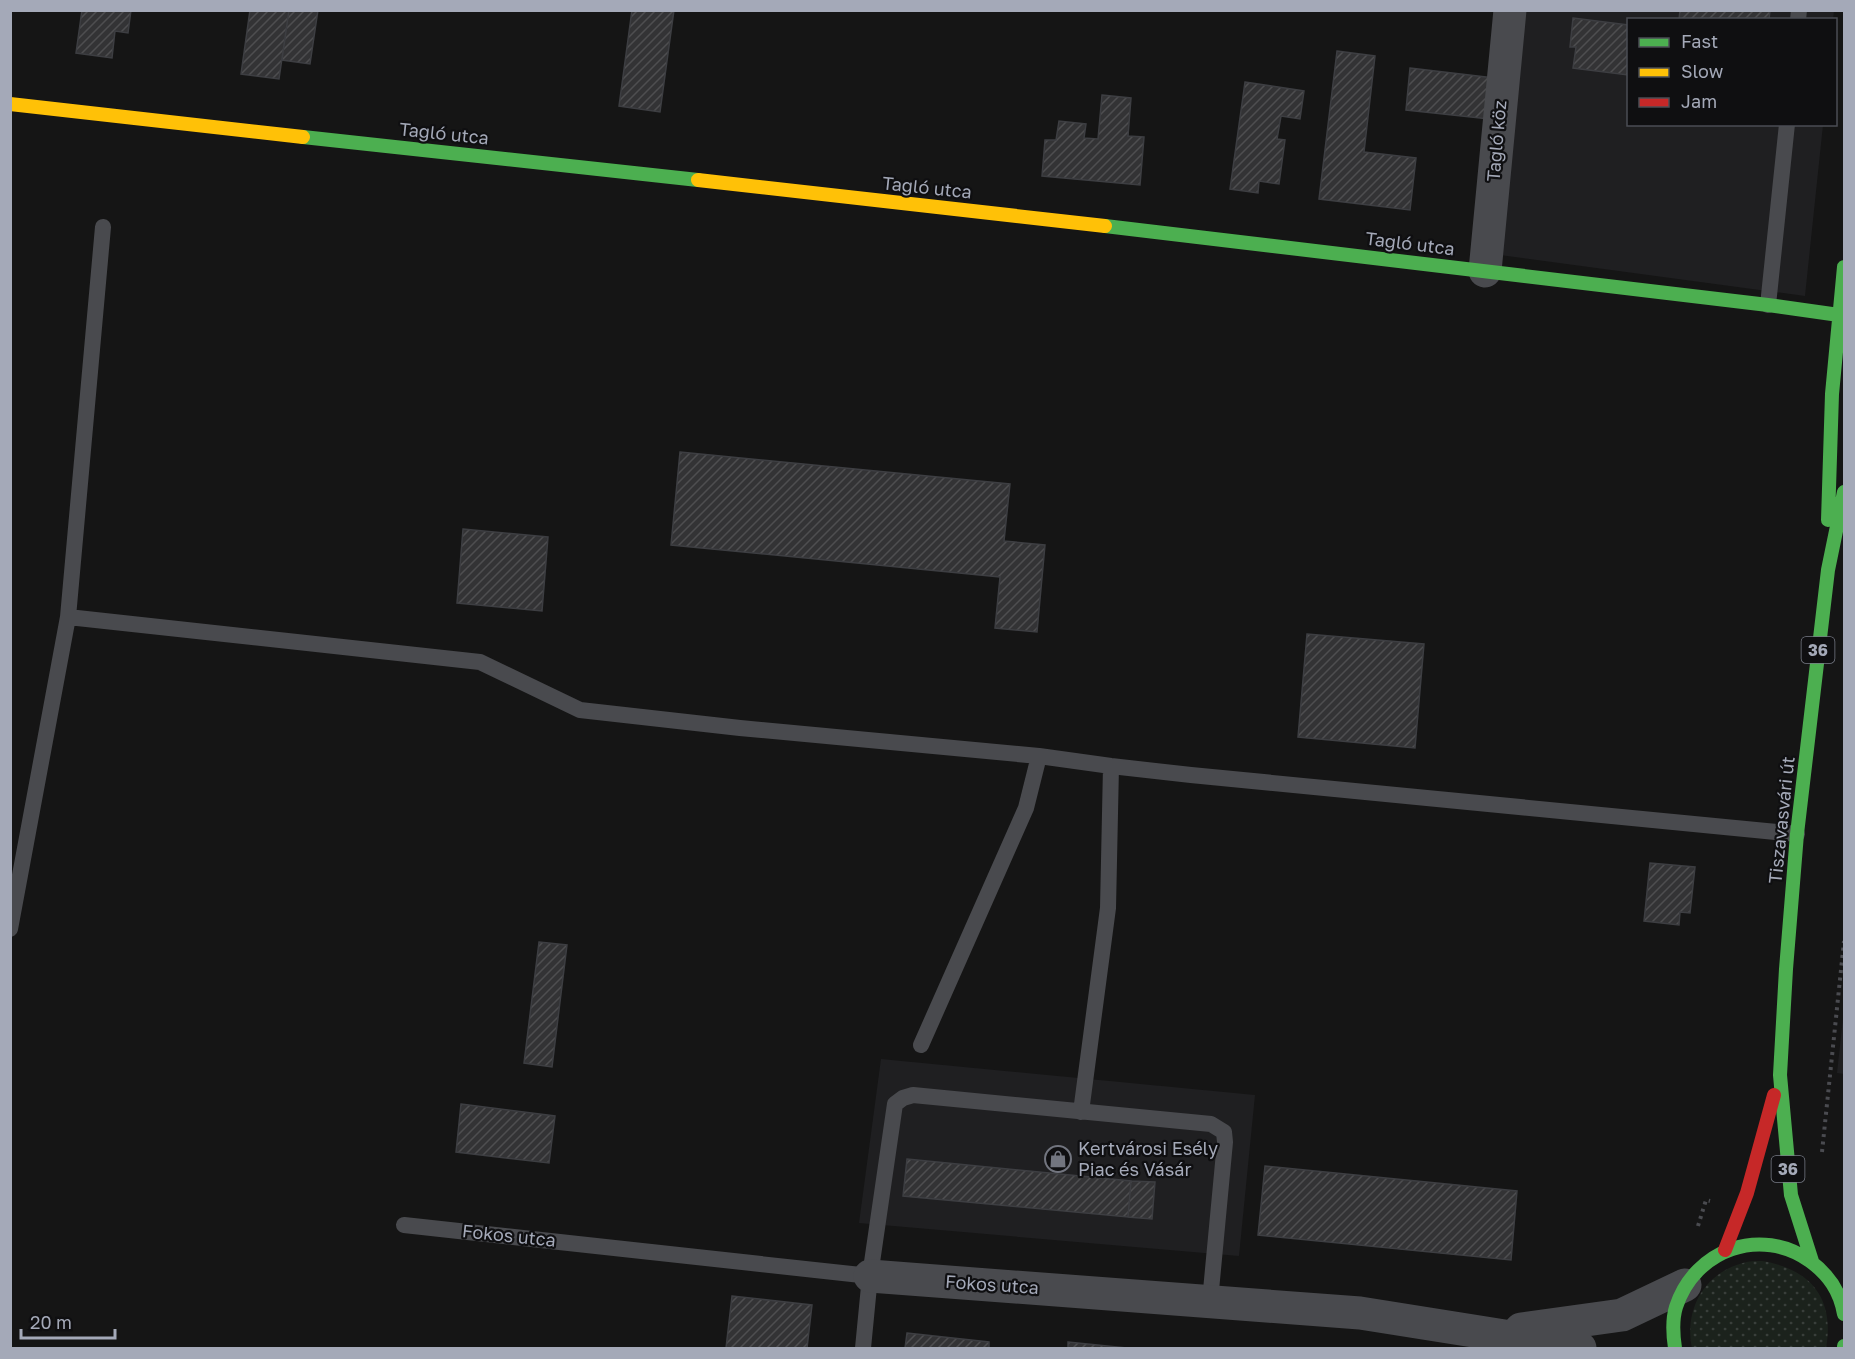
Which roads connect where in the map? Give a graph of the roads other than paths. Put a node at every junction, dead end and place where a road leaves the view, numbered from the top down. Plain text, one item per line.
1 (1510, 10) edge
2 (10, 104) edge
3 (1787, 126) edge
4 (103, 226) dead end
5 (1845, 267) edge
6 (1485, 271) junction
7 (1768, 305) junction
8 (1839, 315) junction
9 (1845, 492) edge
10 (1827, 570) junction
11 (68, 617) junction
12 (1039, 756) junction
13 (1111, 766) junction
14 (1797, 834) junction
15 (10, 929) edge
16 (921, 1045) dead end
17 (1780, 1075) junction
18 (1081, 1112) junction
19 (404, 1225) dead end
20 (1725, 1250) junction
21 (1812, 1261) junction
22 (870, 1276) junction
23 (1685, 1285) junction
24 (1210, 1301) junction
25 (1845, 1314) edge
26 (1568, 1341) edge
27 (863, 1348) edge
28 (1675, 1348) edge

1 - 6 street, Tagló köz
2 - 6 street, Tagló utca
3 - 7 lane
4 - 11 lane
5 - 8 street, Tiszavasvári út / 36
6 - 7 street, Tagló utca
7 - 8 street, Tagló utca
8 - 10 street, Tiszavasvári út / 36
9 - 10 street, Tiszavasvári út / 36
10 - 14 street, Tiszavasvári út / 36
11 - 12 lane
11 - 15 lane
12 - 13 lane
12 - 16 lane
13 - 14 lane
13 - 18 lane
14 - 17 street, Tiszavasvári út / 36
17 - 20 street, 36
17 - 21 street, 36
18 - 22 lane
18 - 24 lane
19 - 22 lane, Fokos utca
20 - 21 street, 36
20 - 23 street, 36
21 - 25 street, 36
22 - 24 street, Fokos utca
22 - 27 lane
23 - 26 street, Fokos utca
23 - 28 street, 36
24 - 26 street, Fokos utca

